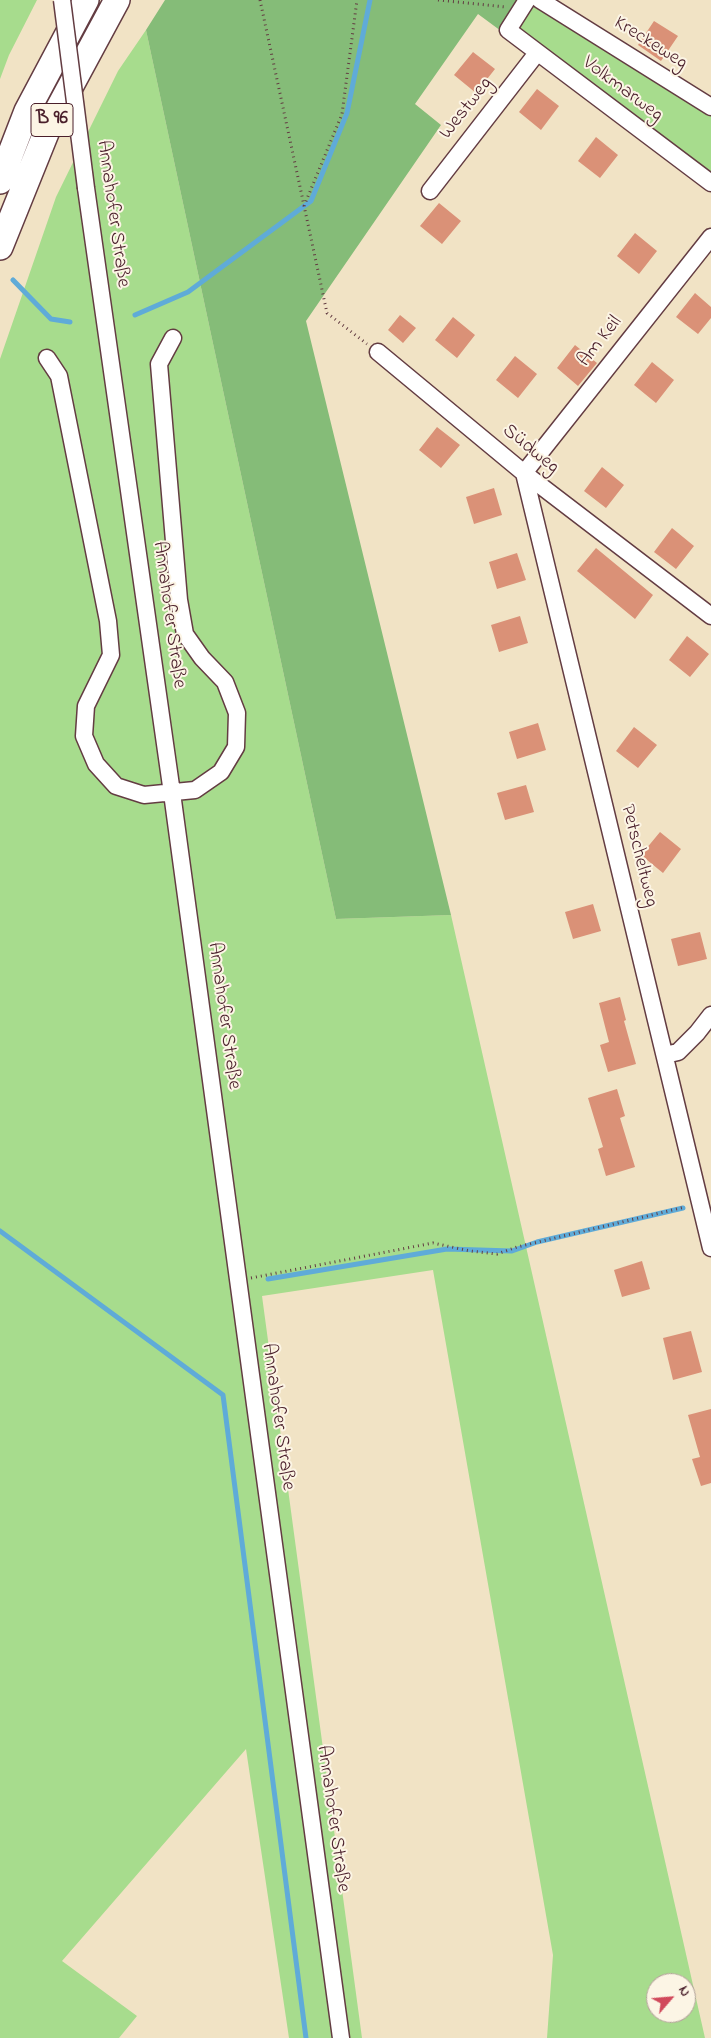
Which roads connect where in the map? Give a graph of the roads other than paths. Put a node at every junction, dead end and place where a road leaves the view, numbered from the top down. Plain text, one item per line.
1 (62, 0) edge
2 (86, 0) edge
3 (117, 0) edge
4 (540, 0) edge
5 (524, 5) edge
6 (537, 53) junction
7 (711, 107) edge
8 (0, 181) edge
9 (711, 183) edge
10 (430, 191) dead end
11 (711, 238) edge
12 (0, 247) edge
13 (173, 338) dead end
14 (378, 352) road end
15 (47, 358) dead end
16 (524, 474) junction
17 (711, 616) edge
18 (172, 793) junction
19 (711, 1015) edge
20 (664, 1055) junction
21 (711, 1248) edge
22 (341, 2038) edge

1 - 18 street, Annahofer Straße, bridge
2 - 8 highway, B 96
3 - 12 highway, B 96
4 - 7 street, Kreckeweg
5 - 6 street, Volkmarweg
6 - 9 street, Volkmarweg
6 - 10 street, Westweg
11 - 16 street, Am Keil
13 - 18 street
14 - 16 street, Südweg
15 - 18 street
16 - 17 street, Südweg
16 - 20 street, Petscheltweg
18 - 22 street, Annahofer Straße
19 - 20 street
20 - 21 street, Petscheltweg

